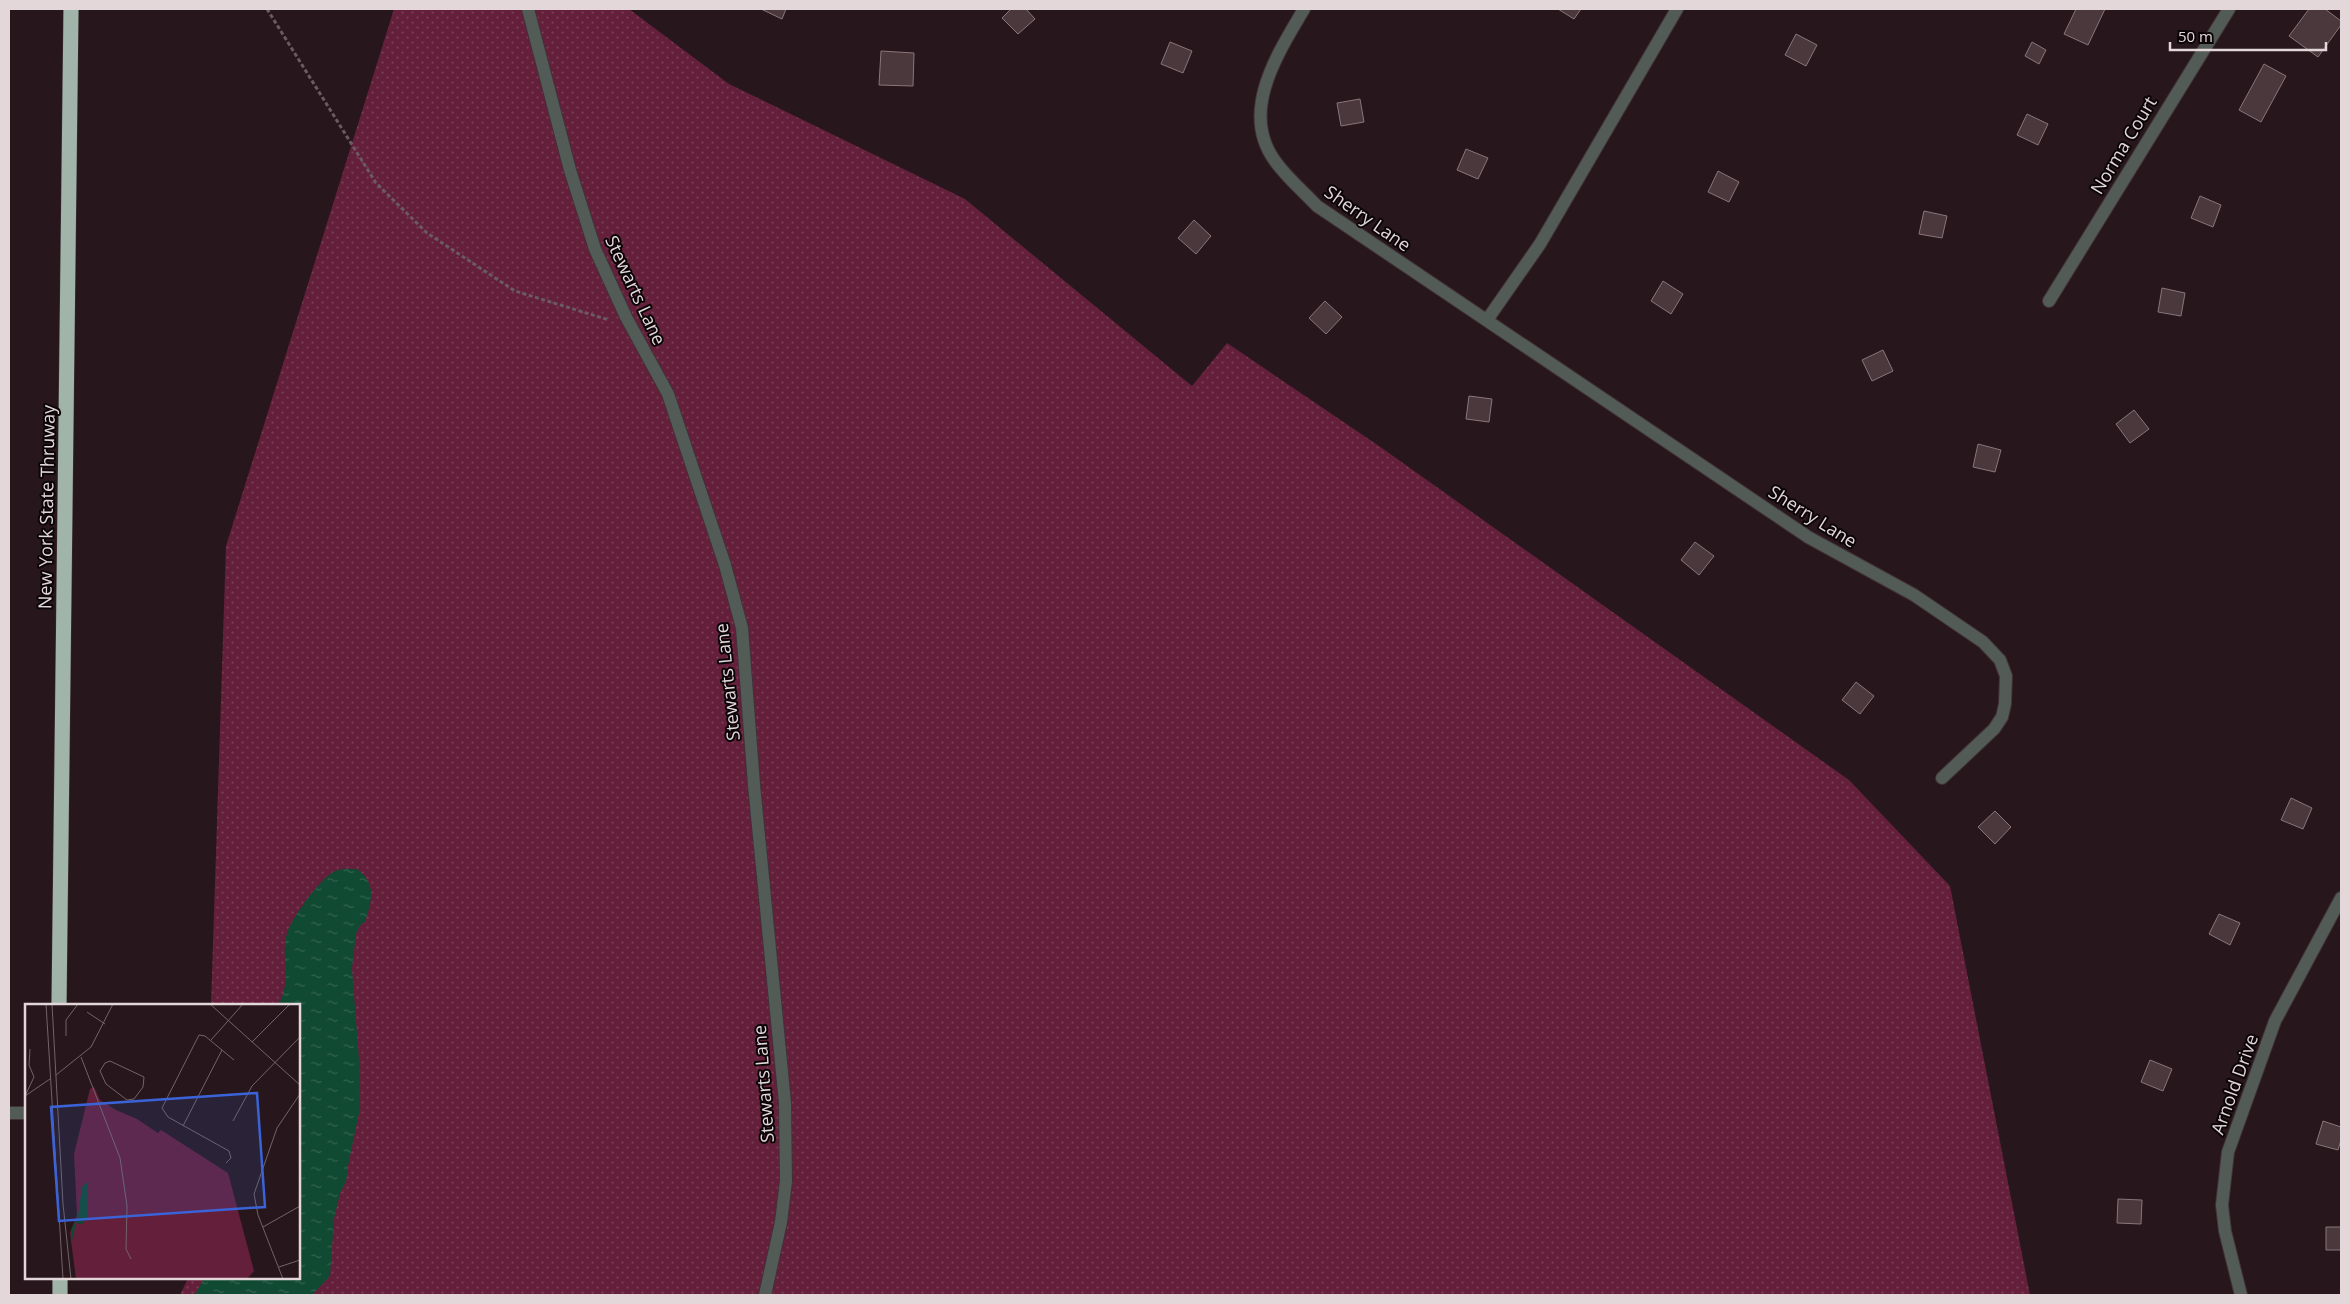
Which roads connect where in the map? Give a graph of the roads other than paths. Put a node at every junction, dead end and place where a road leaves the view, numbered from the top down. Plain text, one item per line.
1 (71, 9) edge
2 (528, 9) edge
3 (1304, 9) edge
4 (1677, 9) edge
5 (2229, 9) edge
6 (2049, 301) dead end
7 (1487, 320) junction
8 (1942, 778) dead end
9 (2341, 898) edge
10 (59, 1004) edge
11 (9, 1113) edge
12 (25, 1113) edge
13 (60, 1279) edge
14 (60, 1295) edge
15 (765, 1295) edge
16 (2241, 1295) edge

1 - 10 highway, New York State Thruway
2 - 15 street, Stewarts Lane
3 - 7 street, Sherry Lane
4 - 7 street
5 - 6 street, Norma Court
7 - 8 street, Sherry Lane
9 - 16 street, Arnold Drive
11 - 12 street
13 - 14 highway

